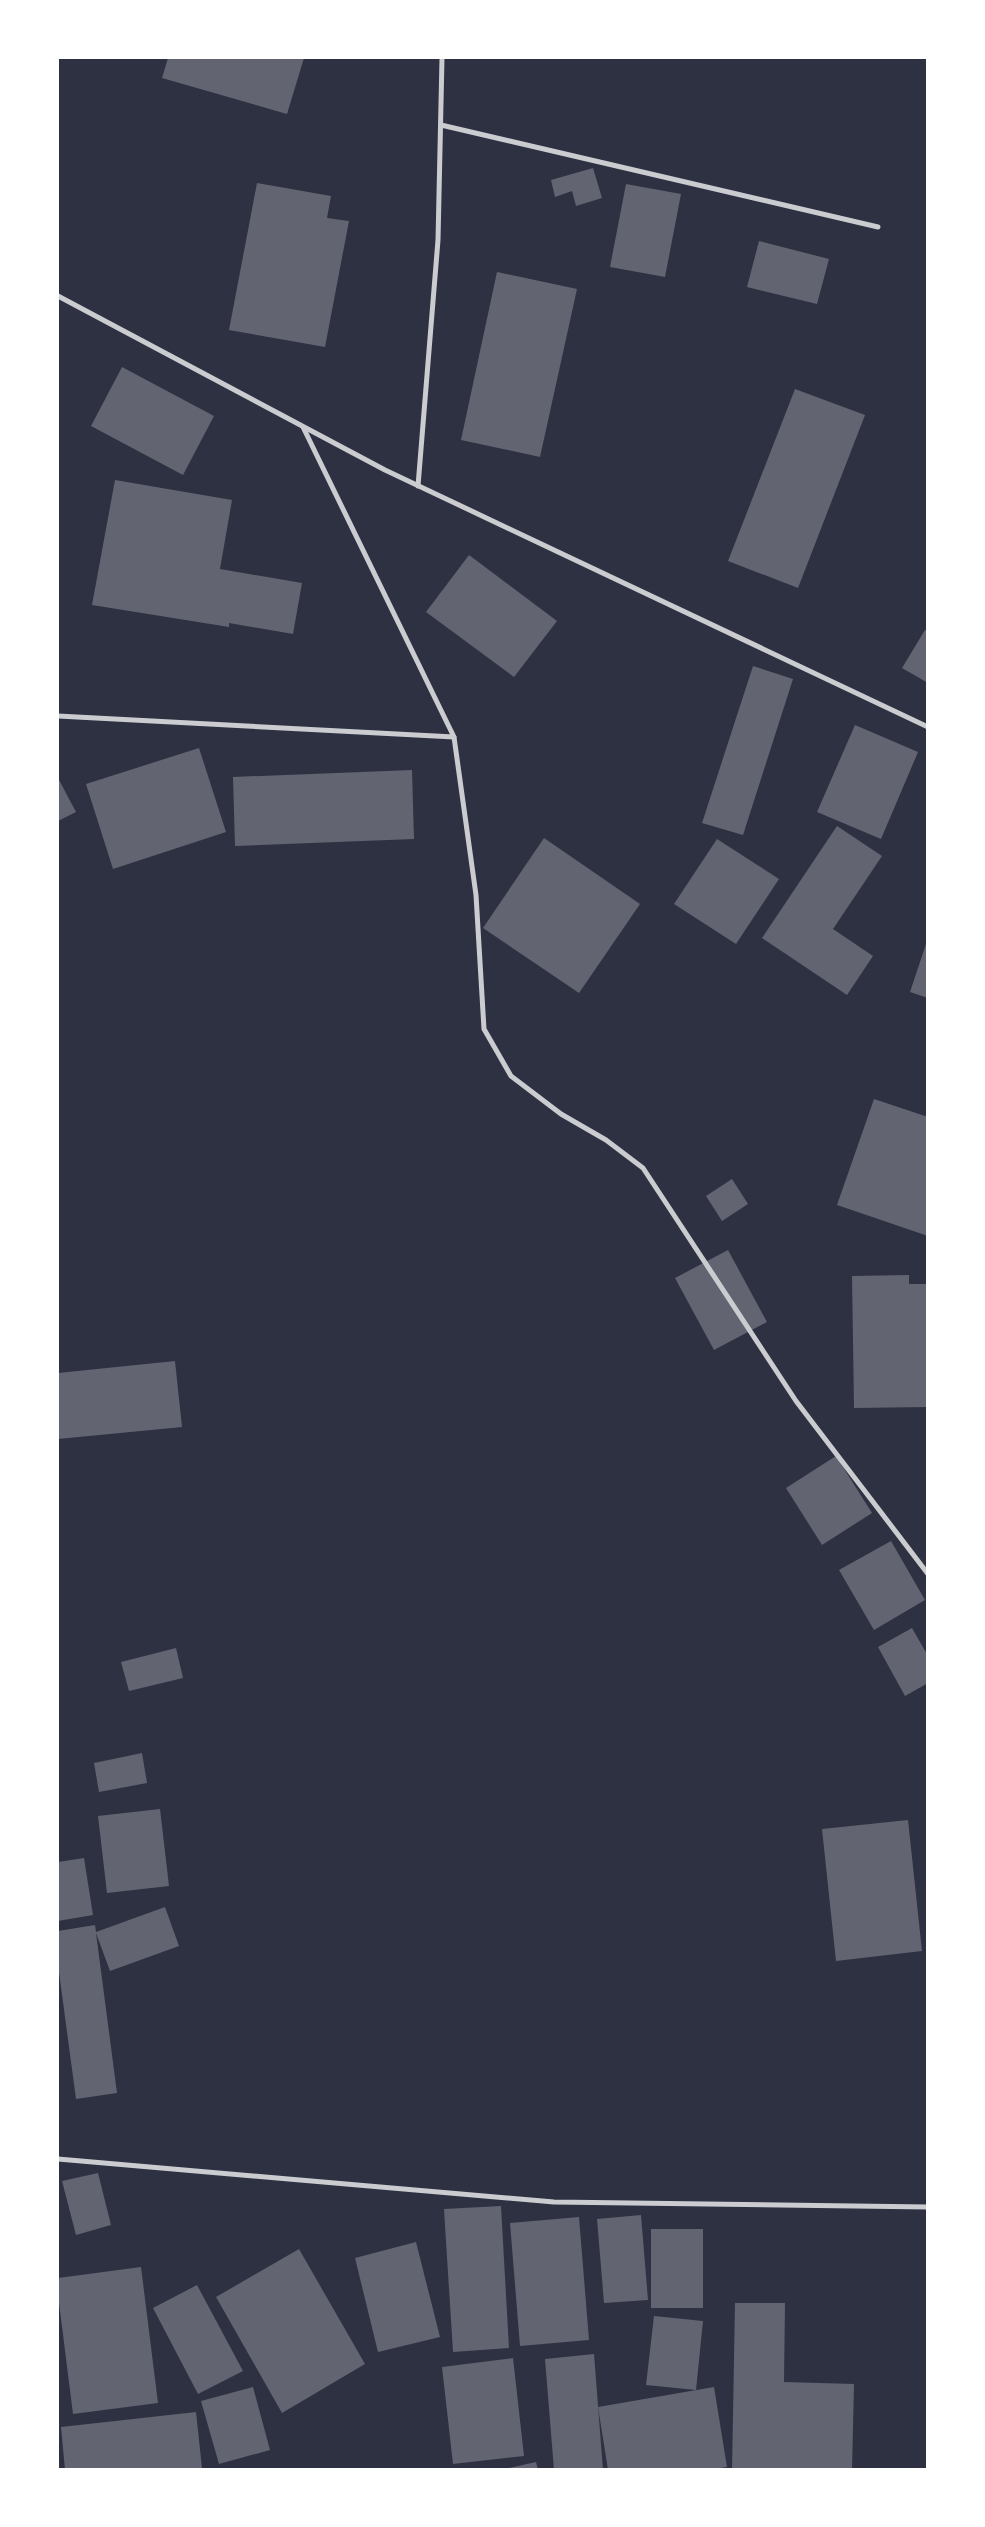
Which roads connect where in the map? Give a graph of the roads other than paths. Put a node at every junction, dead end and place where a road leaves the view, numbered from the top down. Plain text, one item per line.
1 (442, 58) edge
2 (441, 125) junction
3 (878, 227) dead end
4 (58, 296) edge
5 (303, 427) junction
6 (418, 486) junction
7 (58, 716) edge
8 (928, 727) edge
9 (454, 737) junction
10 (928, 1574) edge
11 (58, 2159) edge
12 (928, 2207) edge

1 - 2 street
2 - 3 street
2 - 6 street
4 - 5 street
5 - 6 street
5 - 9 street
6 - 8 street
7 - 9 street
9 - 10 street
11 - 12 street

